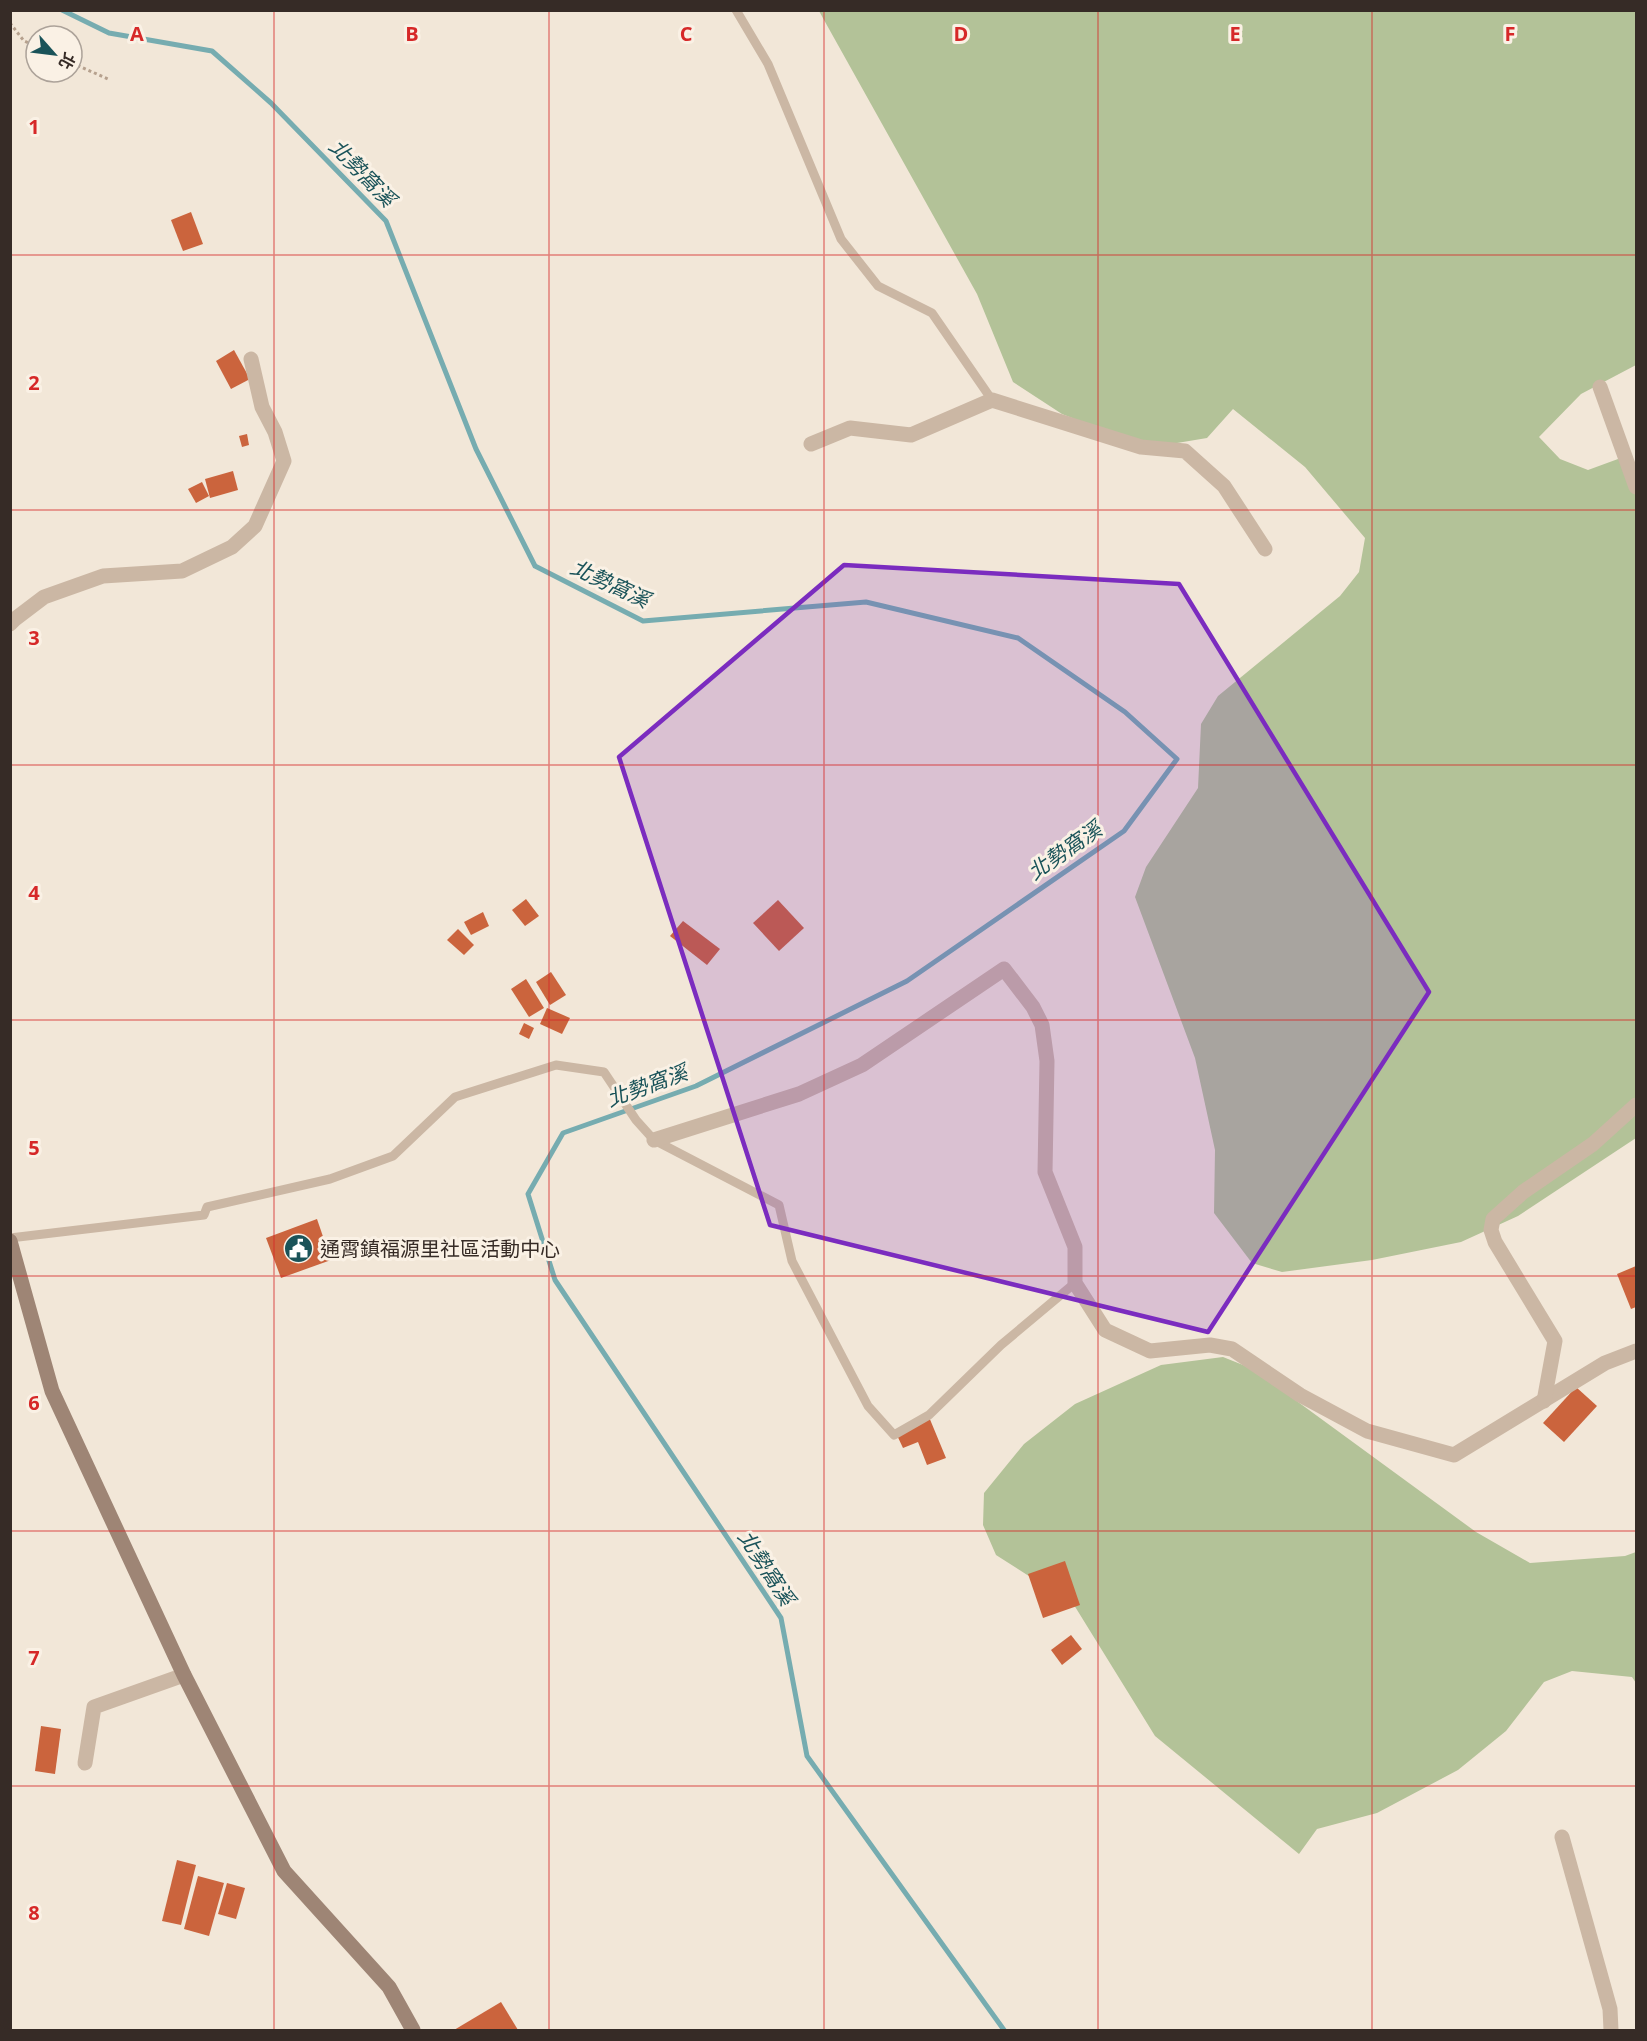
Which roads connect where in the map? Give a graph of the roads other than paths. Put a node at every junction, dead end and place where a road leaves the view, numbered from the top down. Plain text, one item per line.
1 (736, 10) edge
2 (251, 358) dead end
3 (1600, 387) dead end
4 (992, 400) junction
5 (811, 444) dead end
6 (1636, 487) edge
7 (1264, 549) dead end
8 (10, 624) edge
9 (1636, 1105) edge
10 (654, 1140) junction
11 (10, 1239) edge
12 (1075, 1283) junction
13 (1636, 1351) edge
14 (1544, 1401) junction
15 (184, 1675) junction
16 (85, 1763) dead end
17 (1562, 1837) dead end
18 (413, 2031) edge
19 (1611, 2031) edge

1 - 4 lane
2 - 8 street
3 - 6 street
4 - 5 street
4 - 7 street
9 - 14 street
10 - 11 lane
10 - 12 lane
10 - 12 street
11 - 15 street
12 - 14 street
13 - 14 street
15 - 16 street
15 - 18 street
17 - 19 street

